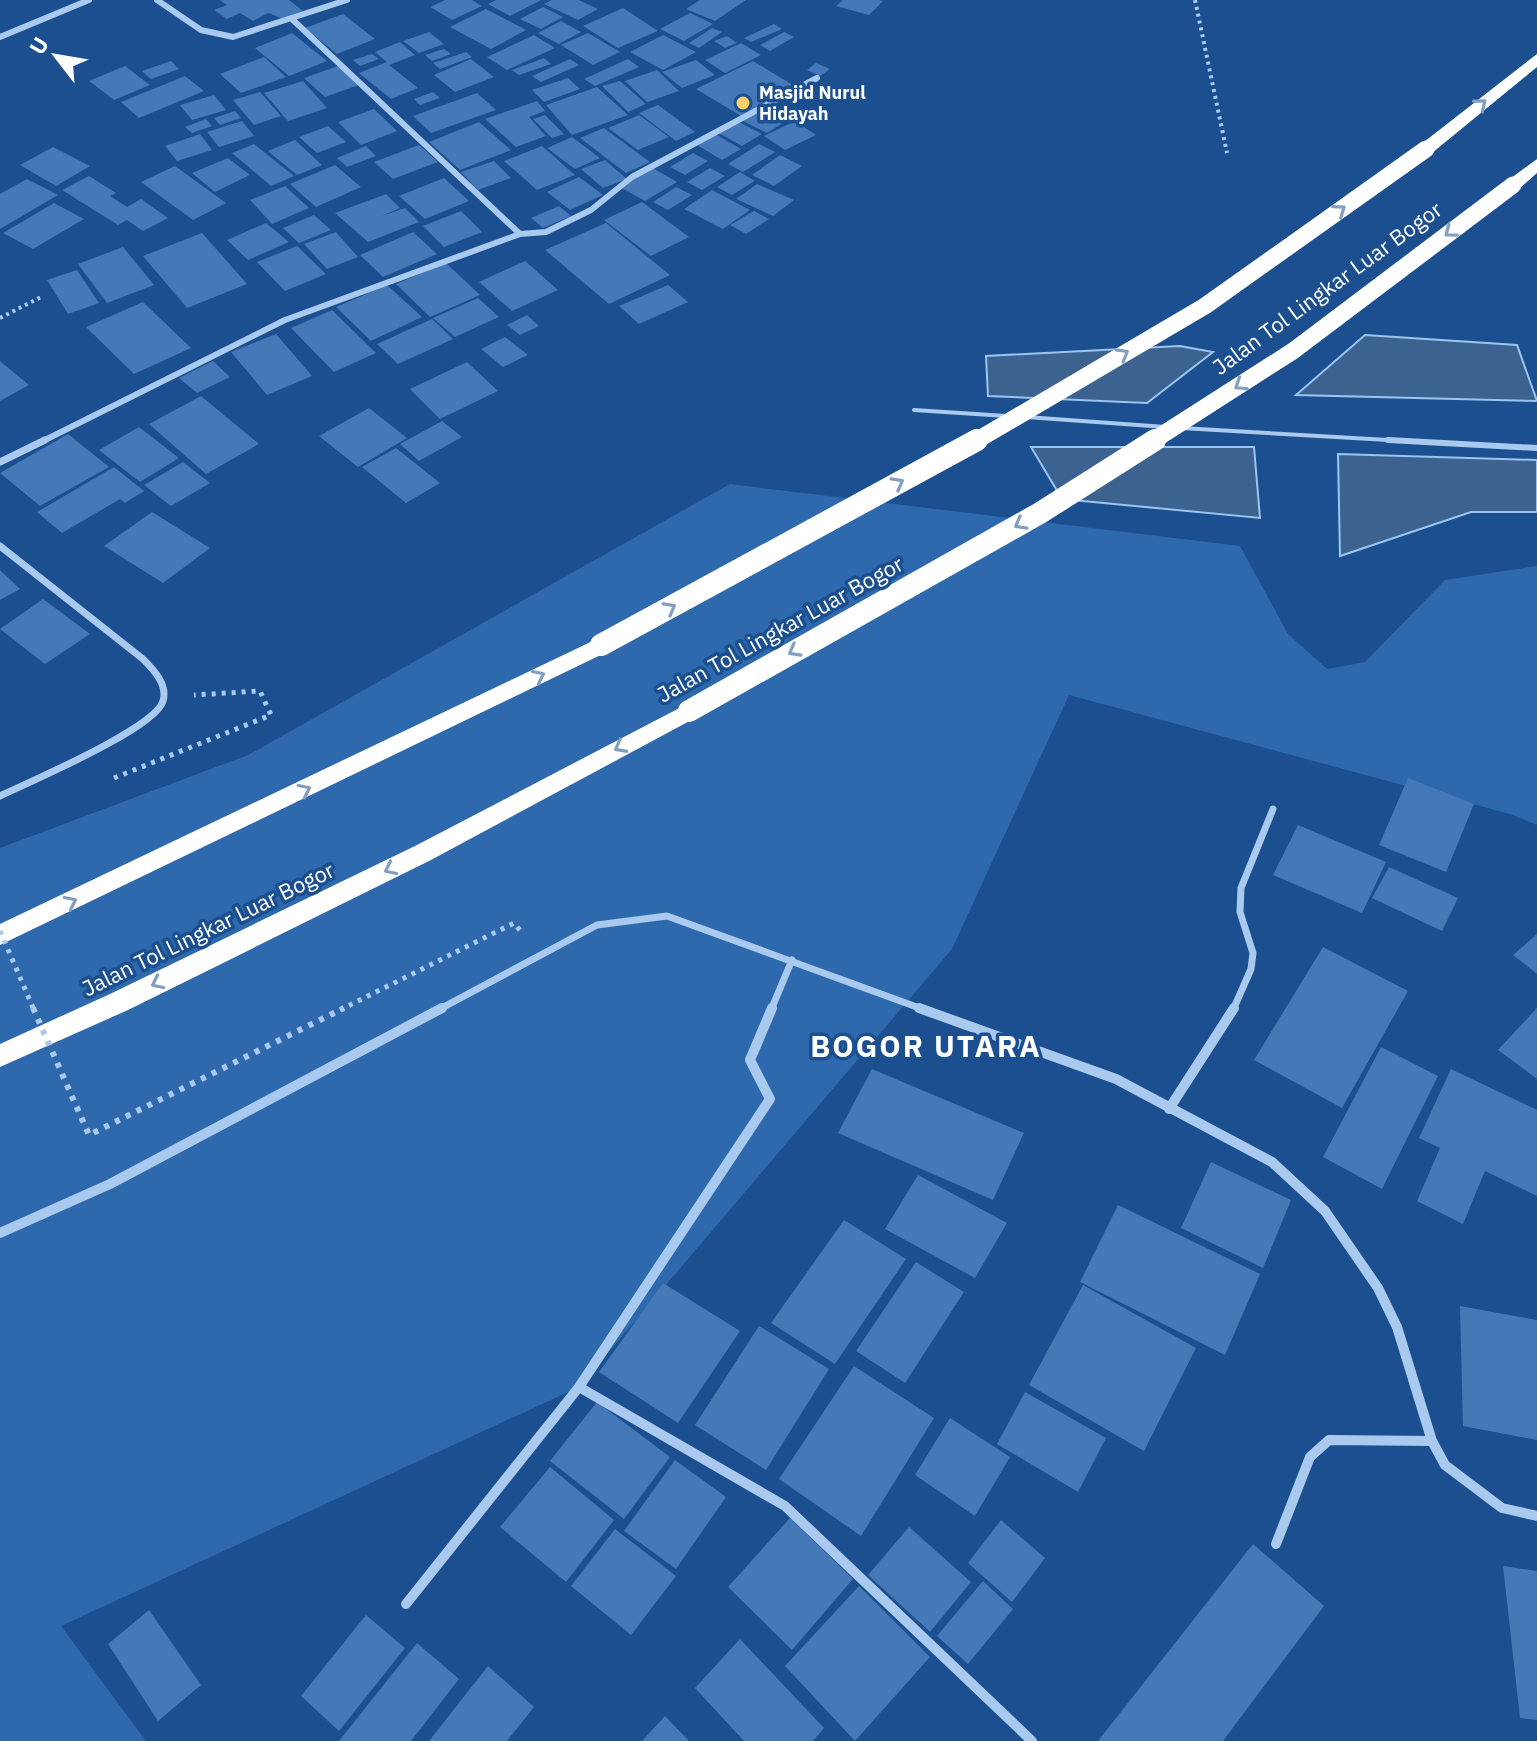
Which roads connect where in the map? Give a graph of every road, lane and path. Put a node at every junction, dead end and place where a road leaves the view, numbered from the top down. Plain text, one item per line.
1 (89, 0) edge
2 (157, 0) edge
3 (347, 0) edge
4 (1195, 0) edge
5 (293, 20) junction
6 (0, 37) edge
7 (1537, 59) edge
8 (817, 78) dead end
9 (1227, 153) dead end
10 (1537, 164) edge
11 (520, 234) junction
12 (43, 296) dead end
13 (0, 318) edge
14 (914, 410) dead end
15 (1537, 448) edge
16 (0, 462) edge
17 (0, 546) edge
18 (165, 696) junction
19 (100, 784) dead end
20 (0, 796) edge
21 (1273, 809) dead end
22 (0, 933) edge
23 (456, 952) dead end
24 (792, 960) junction
25 (0, 1056) edge
26 (1169, 1109) junction
27 (0, 1233) edge
28 (579, 1387) junction
29 (1432, 1441) junction
30 (1537, 1516) edge
31 (1276, 1544) dead end
32 (406, 1604) dead end
33 (1032, 1741) edge

1 - 6 street
2 - 5 street
3 - 5 street
4 - 9 path
5 - 11 street
22 -> 7 highway, bridge
8 - 11 street
10 -> 25 highway, Jalan Tol Lingkar Luar Bogor, bridge
11 - 16 street
12 - 13 path
14 - 15 lane
17 - 18 street
18 - 19 path
18 - 20 street
21 - 26 street
22 - 23 path, bridge
24 - 26 street
24 - 27 street
24 - 28 street
26 - 29 street
28 - 32 street
28 - 33 street
29 - 30 street
29 - 31 street

